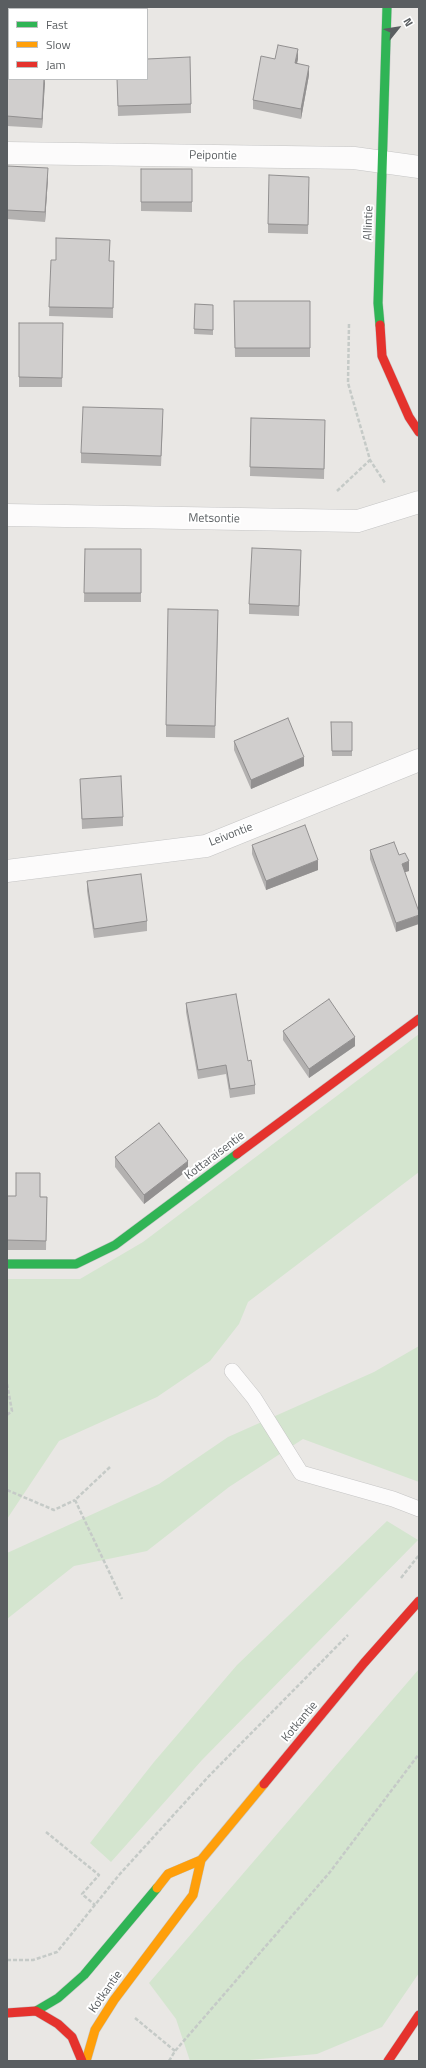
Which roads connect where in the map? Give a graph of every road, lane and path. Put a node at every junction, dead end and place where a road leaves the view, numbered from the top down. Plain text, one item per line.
1 (387, 7) edge
2 (7, 152) edge
3 (383, 161) junction
4 (419, 167) edge
5 (419, 432) edge
6 (419, 502) edge
7 (7, 514) edge
8 (419, 760) edge
9 (7, 871) edge
10 (419, 1019) edge
11 (7, 1264) edge
12 (232, 1371) dead end
13 (7, 1384) edge
14 (7, 1415) edge
15 (110, 1467) dead end
16 (7, 1490) edge
17 (75, 1500) junction
18 (419, 1509) edge
19 (419, 1555) edge
20 (400, 1579) dead end
21 (122, 1599) dead end
22 (419, 1600) edge
23 (353, 1630) dead end
24 (419, 1754) edge
25 (46, 1832) dead end
26 (201, 1860) junction
27 (95, 1905) junction
28 (7, 1960) edge
29 (9, 2011) edge
30 (36, 2011) junction
31 (419, 2015) edge
32 (135, 2017) dead end
33 (175, 2051) junction
34 (82, 2061) edge
35 (86, 2061) edge
36 (169, 2061) edge
37 (388, 2061) edge

1 - 3 main road, Allintie
2 - 3 street, Peipontie
3 - 4 street, Peipontie
3 - 5 main road, Allintie
6 - 7 street, Metsontie
8 - 9 street, Leivontie
10 - 11 main road, Kottaraisentie
12 - 18 lane
13 - 14 path
15 - 17 path
16 - 17 path
17 - 21 path
19 - 20 path
22 - 26 main road, Kotkantie
23 - 27 path
24 - 33 path
25 - 27 path
26 - 30 main road, Kotkantie
26 - 35 main road, Kotkantie
27 - 28 path
29 - 30 main road
30 - 34 main road
31 - 37 main road
32 - 33 path
33 - 36 path

